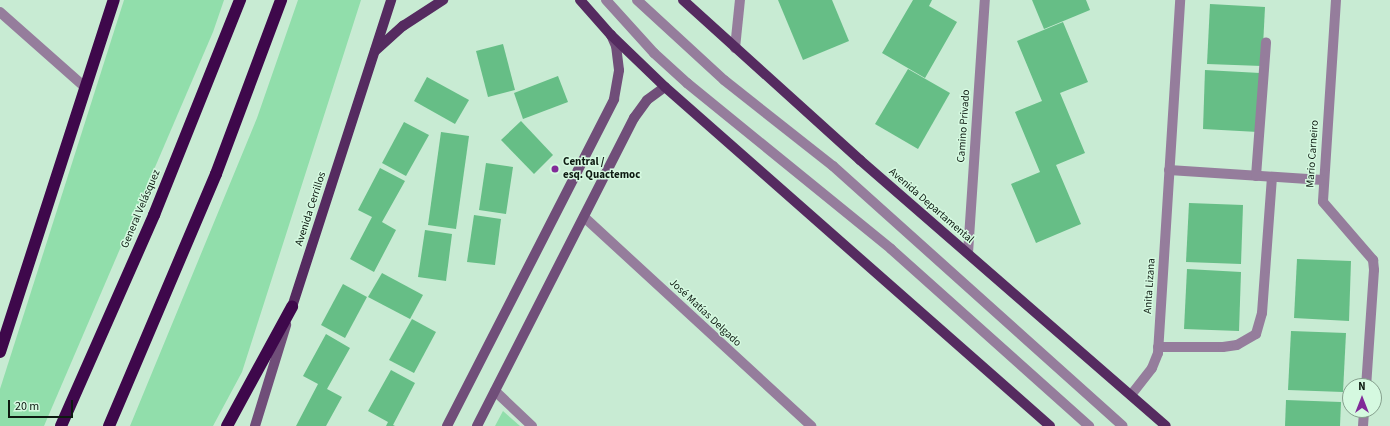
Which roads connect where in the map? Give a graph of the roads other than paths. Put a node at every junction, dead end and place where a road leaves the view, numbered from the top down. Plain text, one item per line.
1 (114, 0) edge
2 (240, 0) edge
3 (281, 0) edge
4 (391, 0) edge
5 (443, 0) edge
6 (571, 0) edge
7 (580, 0) edge
8 (606, 0) edge
9 (637, 0) edge
10 (683, 0) edge
11 (740, 0) edge
12 (984, 0) edge
13 (1180, 0) edge
14 (1336, 0) edge
15 (588, 10) junction
16 (0, 12) edge
17 (611, 35) junction
18 (1266, 42) dead end
19 (735, 48) junction
20 (374, 53) junction
21 (665, 87) junction
22 (86, 88) junction
23 (1169, 170) junction
24 (1256, 176) junction
25 (1272, 177) junction
26 (1323, 180) junction
27 (584, 217) junction
28 (968, 254) junction
29 (292, 307) junction
30 (1158, 346) junction
31 (0, 352) edge
32 (1367, 378) edge
33 (495, 391) junction
34 (1131, 395) junction
35 (61, 426) edge
36 (108, 426) edge
37 (227, 426) edge
38 (255, 426) edge
39 (447, 426) edge
40 (477, 426) edge
41 (532, 426) edge
42 (811, 426) edge
43 (1050, 426) edge
44 (1089, 426) edge
45 (1123, 426) edge
46 (1166, 426) edge

1 - 22 highway
2 - 35 highway, General Velásquez
3 - 36 highway
4 - 20 main road, Avenida Cerrillos
5 - 20 main road
6 - 15 main road
7 - 15 main road
8 - 44 street
9 - 45 street
10 - 19 main road, Avenida Departamental
11 - 19 street
12 - 28 street, Camino Privado
13 - 23 street, Anita Lizana
14 - 26 street, Mario Carneiro
15 - 17 main road
16 - 22 street
17 - 21 main road
17 - 39 street
18 - 24 street
19 - 28 main road, Avenida Departamental
20 - 29 main road, Avenida Cerrillos
21 - 27 street
21 - 43 main road
22 - 31 highway
23 - 24 street
23 - 30 street, Anita Lizana
24 - 25 street
25 - 26 street
25 - 30 street
26 - 32 street, Mario Carneiro
27 - 33 street
27 - 42 street, José Matías Delgado
28 - 34 main road, Avenida Departamental
29 - 37 highway
29 - 38 street, Avenida Cerrillos
30 - 34 street, Anita Lizana
33 - 40 street
33 - 41 street
34 - 46 main road, Avenida Departamental

